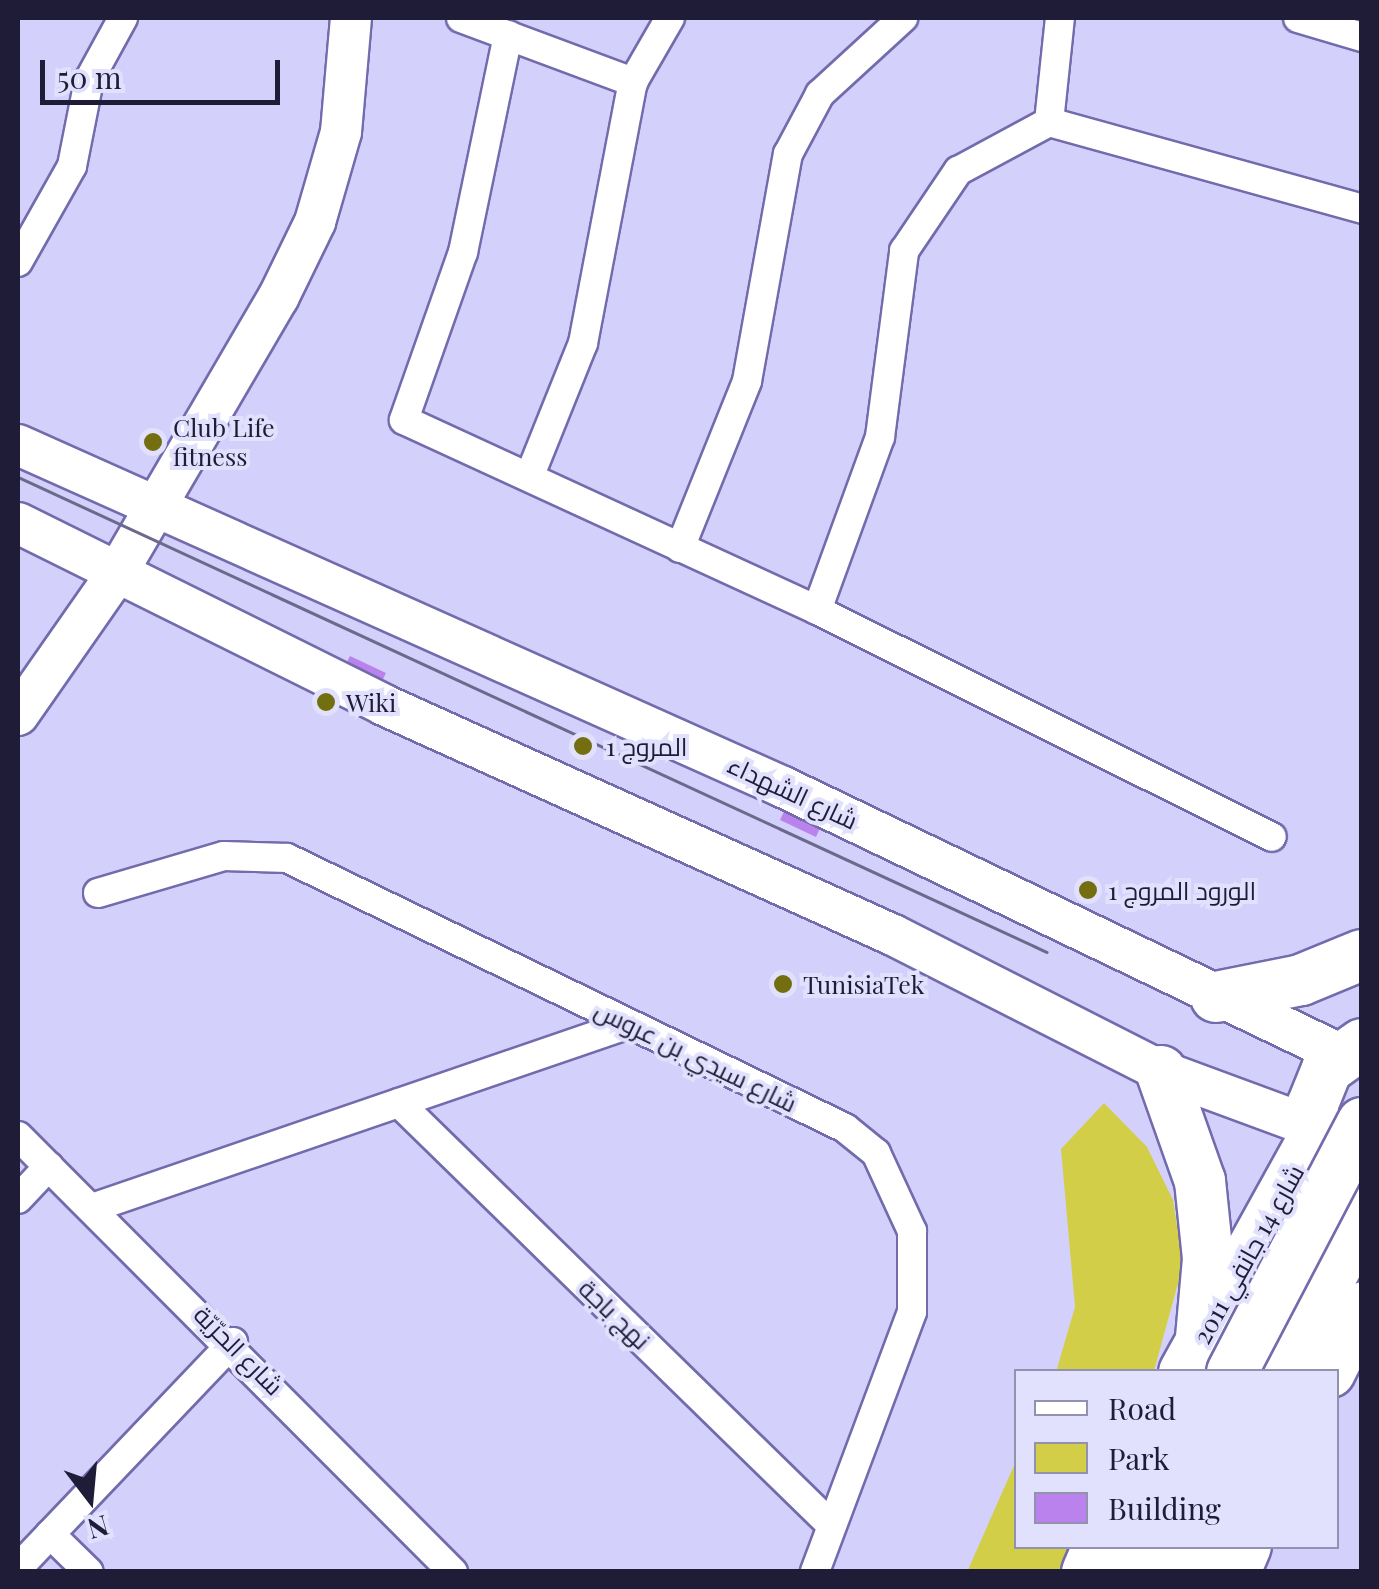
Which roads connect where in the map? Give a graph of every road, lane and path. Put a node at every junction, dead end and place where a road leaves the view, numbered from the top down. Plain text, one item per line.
1 (123, 18) edge
2 (352, 18) edge
3 (461, 18) edge
4 (670, 18) edge
5 (903, 18) edge
6 (1060, 18) edge
7 (1298, 18) edge
8 (508, 35) junction
9 (1362, 37) edge
10 (634, 82) junction
11 (1048, 122) junction
12 (1362, 209) edge
13 (18, 262) edge
14 (18, 445) edge
15 (530, 475) junction
16 (154, 508) junction
17 (18, 523) edge
18 (680, 548) junction
19 (117, 573) junction
20 (818, 610) junction
21 (18, 715) edge
22 (1272, 837) dead end
23 (98, 893) dead end
24 (1362, 954) edge
25 (1216, 996) junction
26 (629, 1024) junction
27 (1354, 1045) edge
28 (1161, 1071) junction
29 (400, 1102) junction
30 (1362, 1123) edge
31 (1313, 1132) junction
32 (18, 1136) edge
33 (50, 1166) junction
34 (1362, 1190) edge
35 (18, 1198) edge
36 (92, 1208) junction
37 (1362, 1218) edge
38 (1359, 1314) edge
39 (232, 1342) junction
40 (1206, 1360) edge
41 (1283, 1369) edge
42 (1332, 1369) edge
43 (831, 1525) junction
44 (50, 1534) junction
45 (1149, 1549) edge
46 (18, 1568) edge
47 (89, 1572) edge
48 (453, 1572) edge
49 (815, 1572) edge
50 (1138, 1572) edge

1 - 13 street
2 - 16 main road
3 - 8 street
4 - 10 street
5 - 18 street
6 - 11 street
7 - 9 street
8 - 10 street
8 - 15 street
10 - 15 street
11 - 12 street
11 - 20 street
14 - 16 main road, شارع الشهداء
15 - 18 street
16 - 19 main road
16 - 25 main road, شارع الشهداء
17 - 19 main road
18 - 20 street
19 - 21 main road
19 - 28 main road
20 - 22 street
23 - 26 street, شارع سيدي بن عروس
24 - 25 highway
25 - 27 main road, شارع الشهداء
26 - 29 street
26 - 43 street, شارع سيدي بن عروس
27 - 31 highway, شارع 14 جانفي 2011
28 - 31 main road
28 - 40 highway
29 - 36 street
29 - 43 street, نهج باجة
30 - 40 highway, bridge
31 - 34 highway
31 - 40 highway, شارع 14 جانفي 2011
32 - 33 street, شارع الحرّيّة
33 - 35 street
33 - 36 street, شارع الحرّيّة
36 - 39 street, شارع الحرّيّة
37 - 41 highway
38 - 42 highway
39 - 44 street
39 - 48 street, شارع الحرّيّة
43 - 49 street, شارع سيدي بن عروس
44 - 46 street
44 - 47 street
45 - 50 highway

